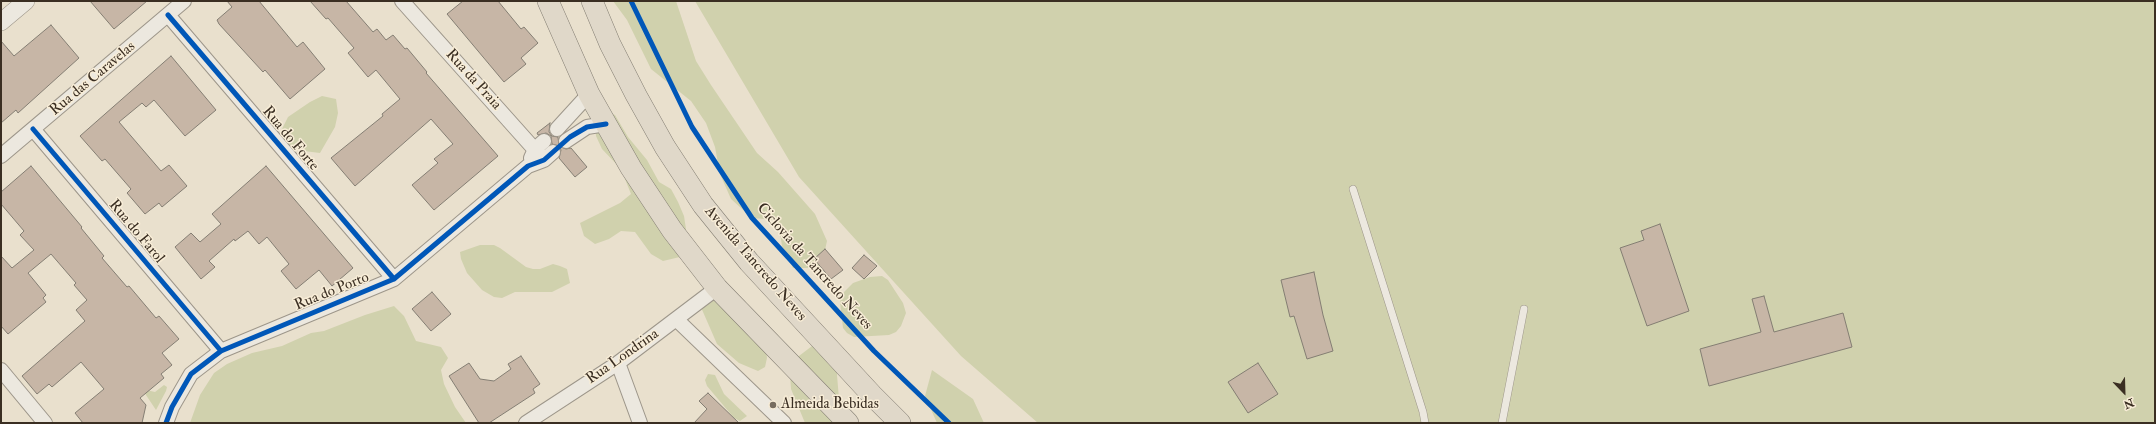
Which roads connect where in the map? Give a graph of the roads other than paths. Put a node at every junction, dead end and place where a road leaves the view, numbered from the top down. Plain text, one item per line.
1 (26, 1) edge
2 (184, 1) edge
3 (402, 1) edge
4 (548, 1) edge
5 (592, 1) edge
6 (168, 15) junction
7 (1, 22) edge
8 (590, 94) junction
9 (606, 124) junction
10 (33, 129) junction
11 (557, 129) dead end
12 (566, 141) dead end
13 (544, 151) joint
14 (1, 156) edge
15 (1353, 189) dead end
16 (394, 279) junction
17 (717, 288) junction
18 (1524, 309) dead end
19 (676, 319) junction
20 (221, 351) junction
21 (618, 363) junction
22 (1, 370) edge
23 (45, 423) edge
24 (166, 423) edge
25 (526, 423) edge
26 (640, 423) edge
27 (784, 423) edge
28 (848, 423) edge
29 (900, 423) edge
30 (1425, 423) edge
31 (1502, 423) edge

1 - 7 street
2 - 6 street, Rua das Caravelas
3 - 13 street, Rua da Praia
4 - 8 main road
5 - 29 main road, Avenida Tancredo Neves
6 - 10 street, Rua das Caravelas
6 - 16 street, Rua do Forte
8 - 9 main road
8 - 11 street
9 - 12 street
9 - 17 main road
10 - 14 street, Rua das Caravelas
10 - 20 street, Rua do Farol
13 - 16 street, Rua do Porto
15 - 30 lane
16 - 20 street, Rua do Porto
17 - 19 street, Rua Londrina
17 - 28 main road
18 - 31 lane
19 - 21 street, Rua Londrina
19 - 27 street
20 - 24 street, Rua do Porto
21 - 25 street, Rua Londrina
21 - 26 street
22 - 23 street

